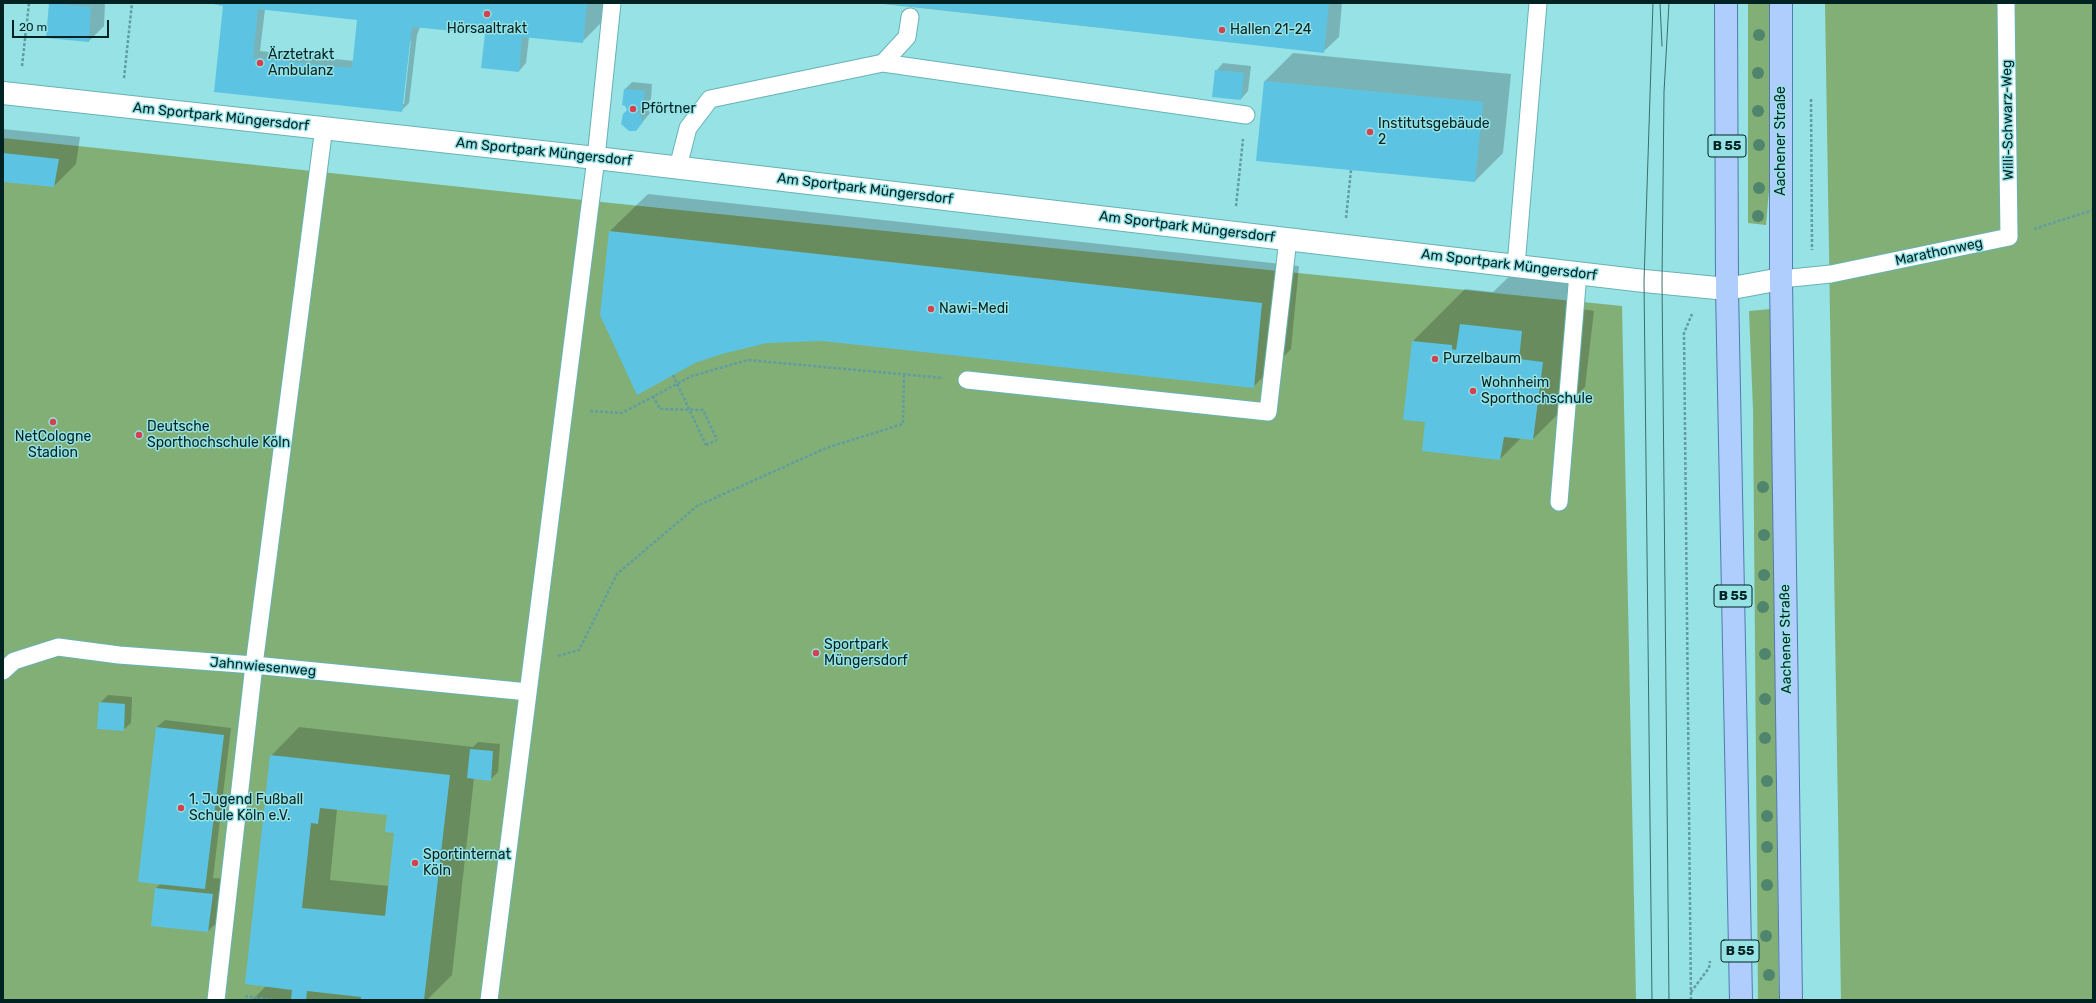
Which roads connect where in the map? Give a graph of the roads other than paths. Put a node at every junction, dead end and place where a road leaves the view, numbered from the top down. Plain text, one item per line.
1 (612, 3) edge
2 (1538, 3) edge
3 (1726, 3) edge
4 (1781, 3) edge
5 (2006, 3) edge
6 (910, 17) dead end
7 (883, 63) junction
8 (11, 94) edge
9 (1246, 115) dead end
10 (324, 128) junction
11 (596, 158) junction
12 (678, 167) junction
13 (2009, 237) joint
14 (1288, 239) junction
15 (1516, 266) junction
16 (1578, 273) junction
17 (1781, 279) junction
18 (1727, 288) junction
19 (967, 380) road end
20 (1559, 502) dead end
21 (254, 665) junction
22 (3, 671) edge
23 (528, 692) junction
24 (216, 1000) edge
25 (489, 1000) edge
26 (1741, 1000) edge
27 (1791, 1000) edge

1 - 11 lane
2 - 15 lane
3 - 18 main road, B 55
4 - 17 main road, Aachener Straße
5 - 13 lane, Willi-Schwarz-Weg
6 - 7 lane
7 - 9 lane
7 - 12 lane
8 - 10 street, Am Sportpark Müngersdorf
10 - 11 street, Am Sportpark Müngersdorf
10 - 21 lane
11 - 12 street, Am Sportpark Müngersdorf
11 - 23 lane
12 - 14 street, Am Sportpark Müngersdorf
13 - 17 lane, Marathonweg
14 - 15 street, Am Sportpark Müngersdorf
14 - 19 lane
15 - 16 street, Am Sportpark Müngersdorf
16 - 18 street, Am Sportpark Müngersdorf
16 - 20 lane
17 - 18 street
17 - 27 main road, Aachener Straße
18 - 26 main road, B 55
21 - 22 lane, Jahnwiesenweg
21 - 23 lane, Jahnwiesenweg
21 - 24 lane
23 - 25 lane

